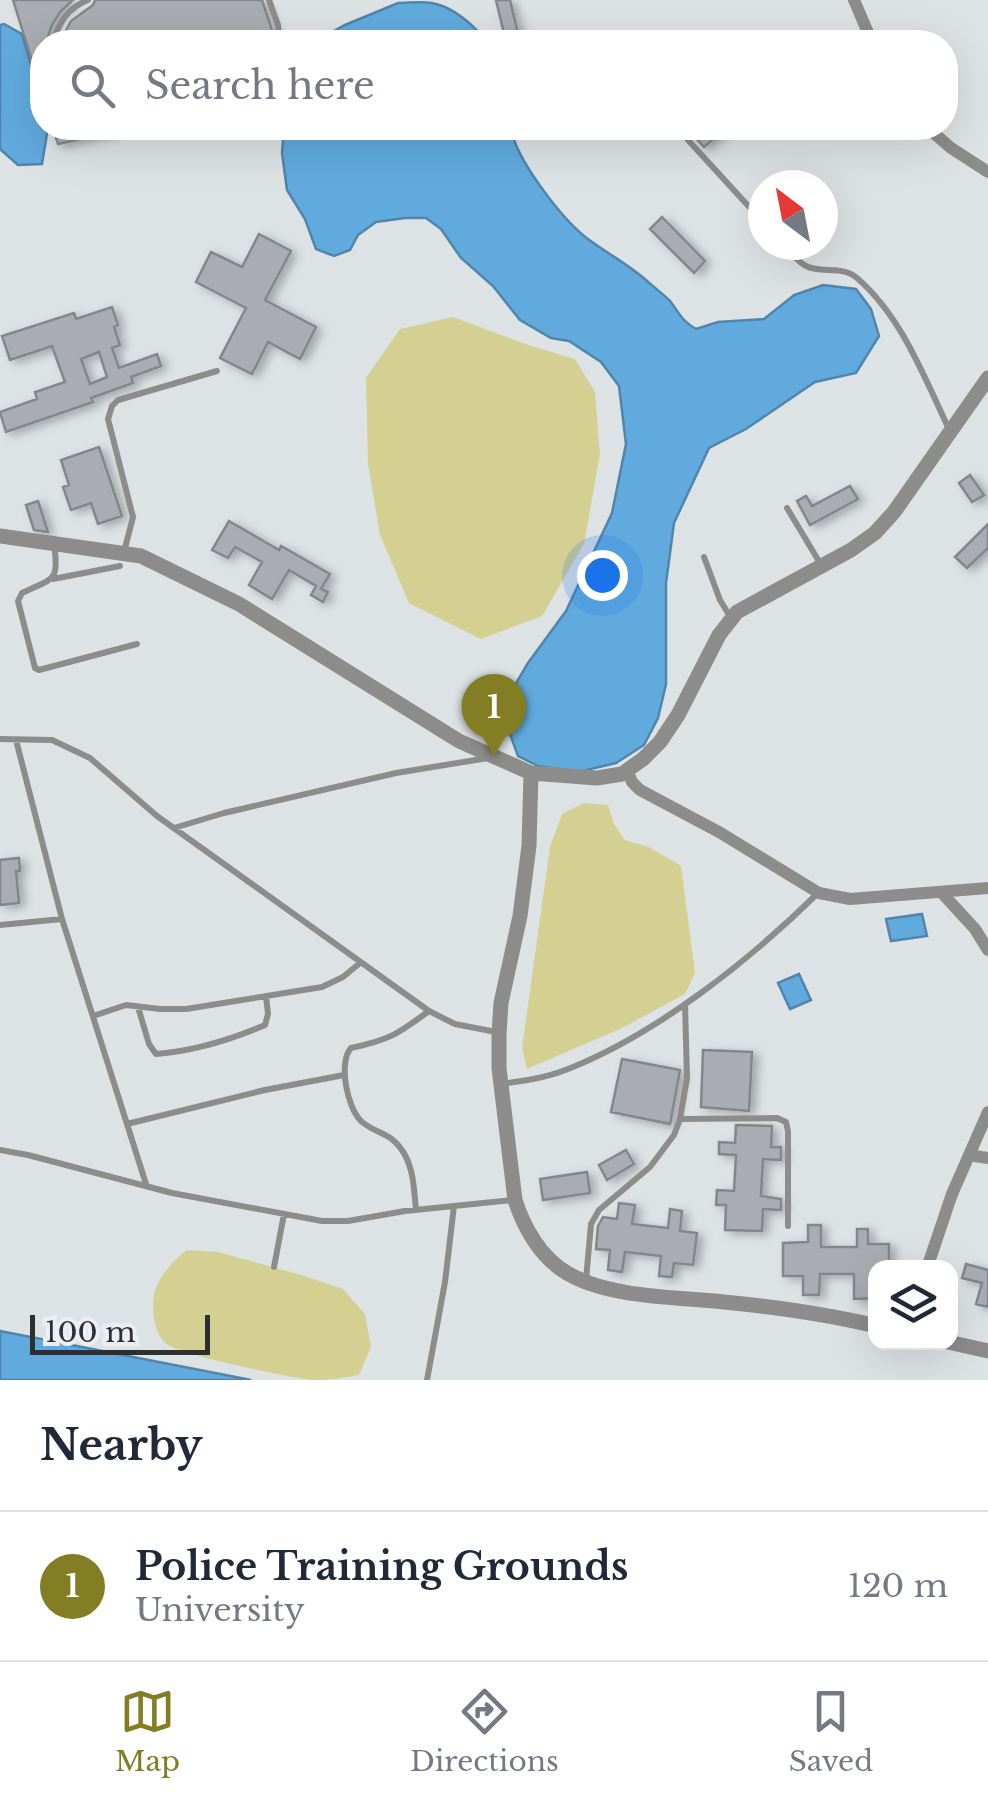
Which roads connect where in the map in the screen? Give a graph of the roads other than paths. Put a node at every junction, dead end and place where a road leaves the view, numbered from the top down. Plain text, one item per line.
1 (88, 0) edge
2 (269, 0) edge
3 (854, 0) edge
4 (58, 30) edge
5 (279, 30) edge
6 (867, 30) edge
7 (688, 140) dead end
8 (942, 140) edge
9 (988, 172) edge
10 (748, 206) edge
11 (799, 260) edge
12 (217, 370) dead end
13 (988, 378) edge
14 (950, 430) junction
15 (788, 508) dead end
16 (0, 536) edge
17 (54, 543) junction
18 (704, 557) dead end
19 (122, 559) junction
20 (821, 565) junction
21 (52, 580) junction
22 (730, 618) junction
23 (136, 644) dead end
24 (0, 739) edge
25 (16, 740) junction
26 (494, 757) junction
27 (627, 770) junction
28 (530, 773) junction
29 (174, 828) junction
30 (988, 888) edge
31 (819, 892) junction
32 (942, 892) junction
33 (62, 918) junction
34 (0, 925) edge
35 (988, 950) edge
36 (360, 962) junction
37 (266, 996) junction
38 (684, 1002) junction
39 (138, 1006) junction
40 (428, 1011) junction
41 (93, 1016) junction
42 (499, 1033) junction
43 (344, 1075) junction
44 (500, 1084) junction
45 (988, 1112) edge
46 (680, 1119) junction
47 (127, 1124) junction
48 (0, 1150) edge
49 (969, 1155) junction
50 (988, 1158) edge
51 (146, 1184) junction
52 (515, 1200) junction
53 (454, 1206) junction
54 (416, 1210) junction
55 (284, 1214) junction
56 (788, 1226) dead end
57 (929, 1260) edge
58 (274, 1267) dead end
59 (586, 1282) junction
60 (868, 1325) edge
61 (958, 1344) edge
62 (988, 1351) edge
63 (426, 1380) edge

1 - 4 lane
2 - 5 lane
3 - 6 street
7 - 10 lane
8 - 9 street
11 - 14 lane
12 - 19 lane
13 - 14 street
14 - 20 street
15 - 20 lane
16 - 17 street
17 - 19 street
17 - 21 lane
18 - 22 lane
19 - 21 lane
19 - 26 street
20 - 22 street
21 - 23 lane
22 - 27 street
24 - 25 lane
25 - 29 lane
25 - 33 lane
26 - 28 street
26 - 29 lane
27 - 28 street
27 - 31 street
28 - 42 street
29 - 36 lane
30 - 32 street
31 - 32 street
31 - 38 lane
32 - 35 street
33 - 34 lane
33 - 41 lane
36 - 37 lane
36 - 40 lane
37 - 39 lane
37 - 39 lane
38 - 44 lane
38 - 46 lane
39 - 41 lane
40 - 42 lane
40 - 43 lane
41 - 47 lane
42 - 44 street
43 - 47 lane
43 - 54 lane
44 - 52 street
45 - 49 street
46 - 56 lane
46 - 59 lane
47 - 51 lane
48 - 51 lane
49 - 50 street
49 - 57 street
51 - 55 lane
52 - 53 lane
52 - 59 street
53 - 54 lane
53 - 63 lane
54 - 55 lane
55 - 58 lane
59 - 60 street
61 - 62 street

